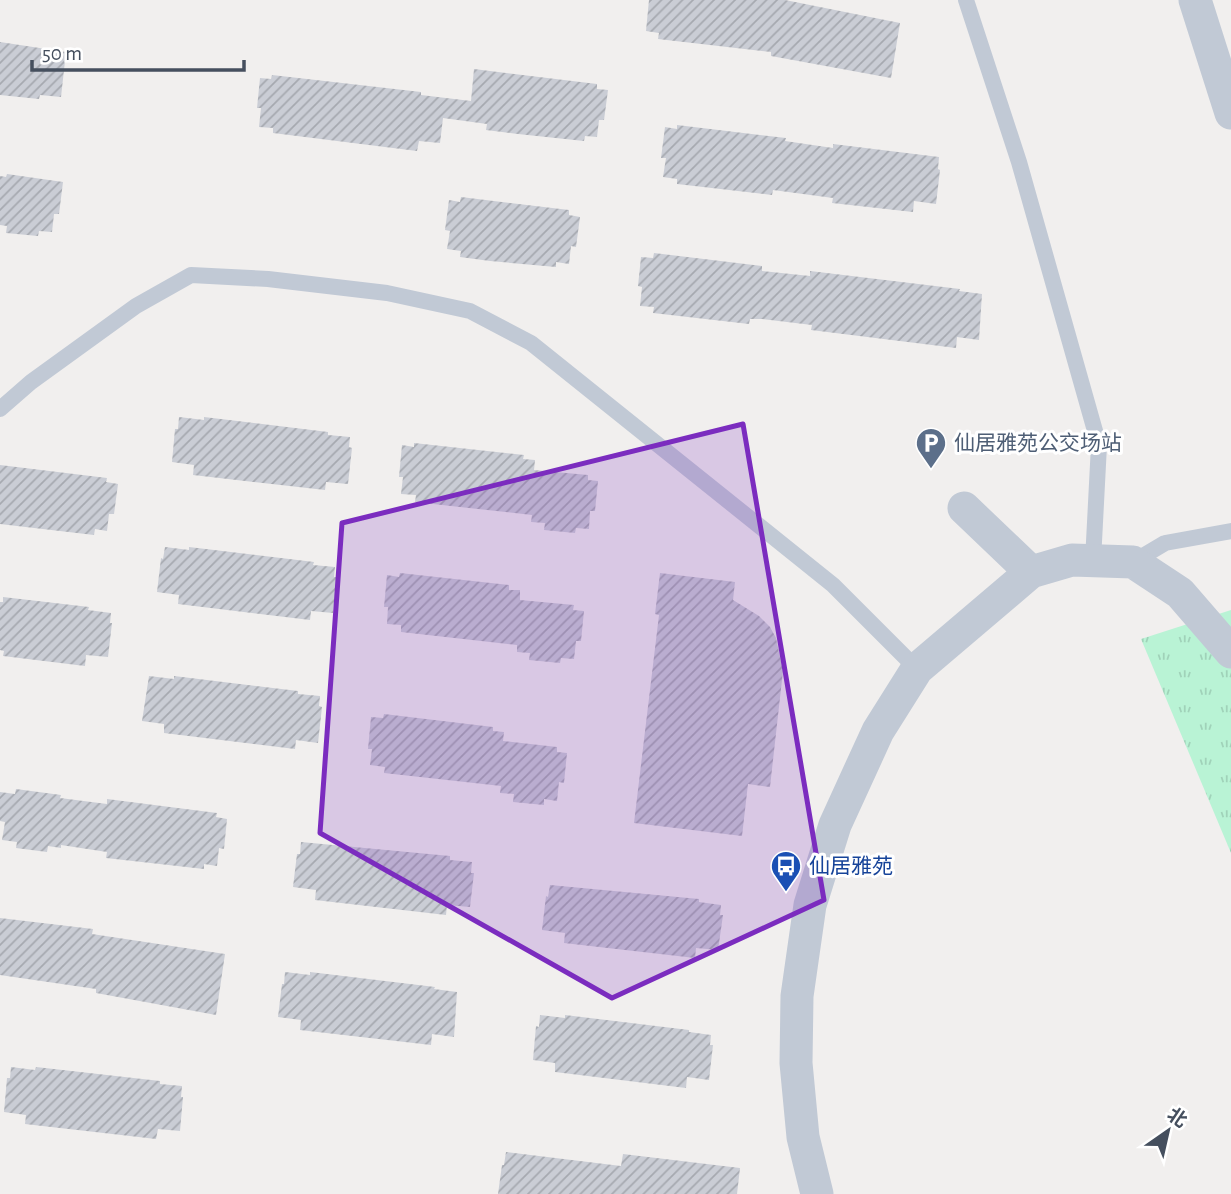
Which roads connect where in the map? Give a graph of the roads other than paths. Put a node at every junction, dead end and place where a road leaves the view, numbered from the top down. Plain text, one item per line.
1 (966, 0) edge
2 (1195, 0) edge
3 (1231, 113) edge
4 (0, 409) edge
5 (964, 508) dead end
6 (1231, 530) edge
7 (1093, 561) junction
8 (1133, 562) junction
9 (1031, 572) junction
10 (1231, 652) edge
11 (917, 669) junction
12 (817, 1194) edge

1 - 7 lane
2 - 3 street
4 - 11 lane
5 - 9 street
6 - 8 lane
7 - 8 street
7 - 9 street
8 - 10 street
9 - 11 street
11 - 12 street

